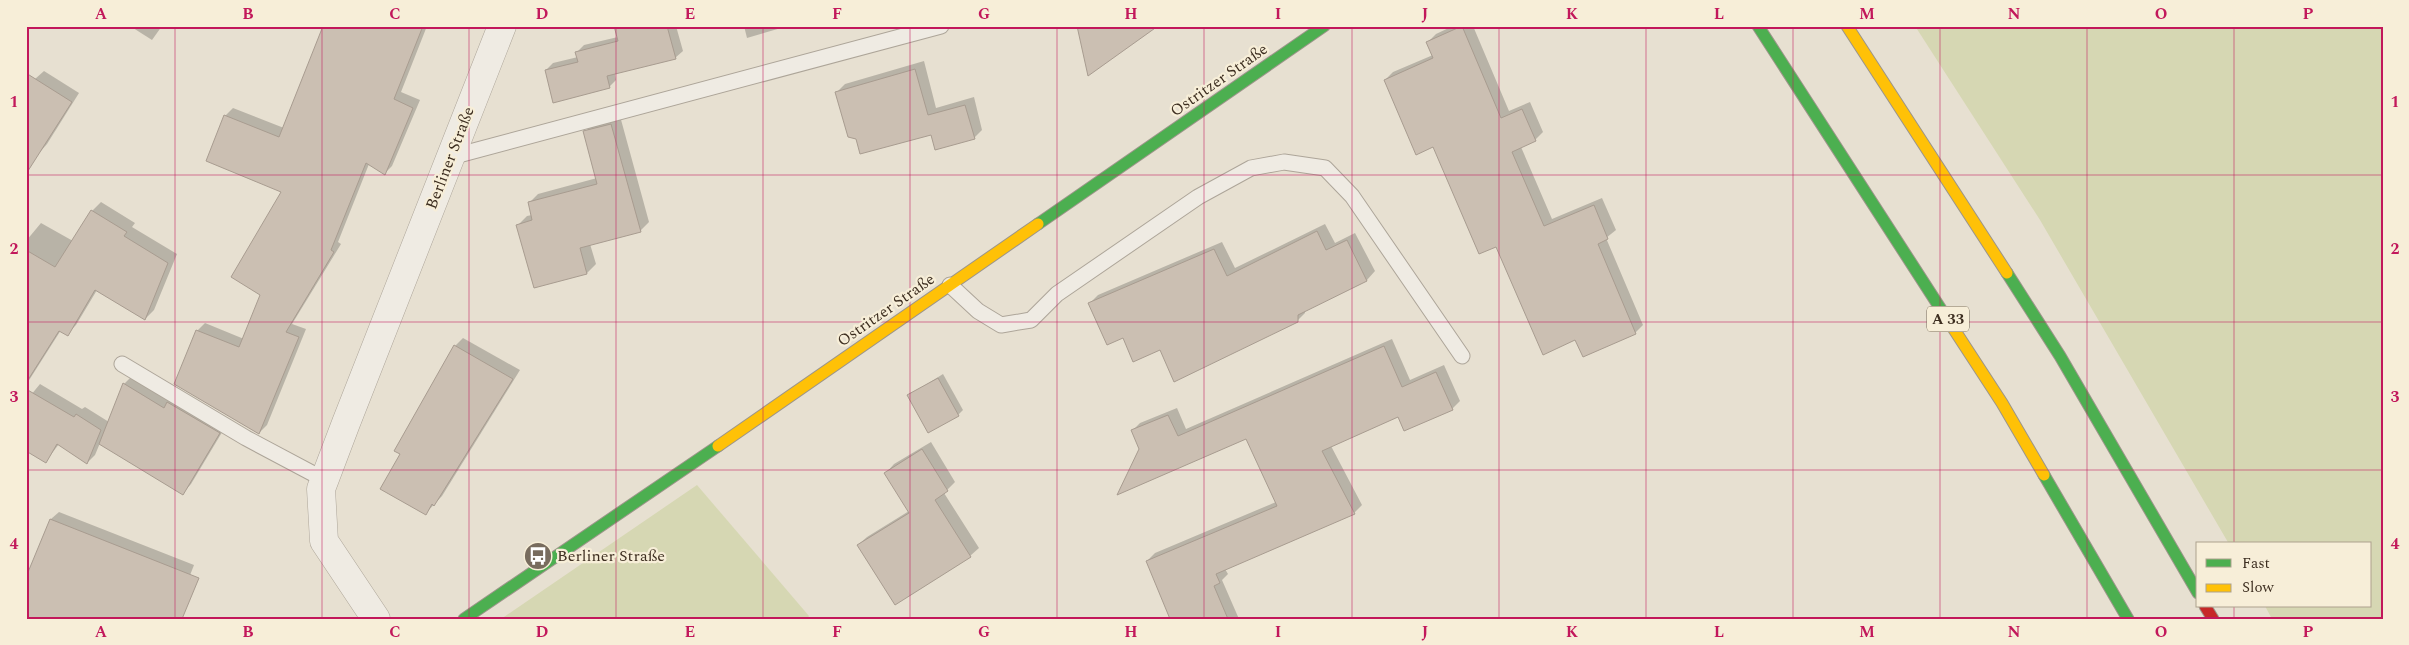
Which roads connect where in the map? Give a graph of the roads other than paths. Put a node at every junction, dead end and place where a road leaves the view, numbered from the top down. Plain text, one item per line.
1 (502, 26) edge
2 (941, 26) edge
3 (1324, 26) edge
4 (1758, 26) edge
5 (1847, 26) edge
6 (450, 157) junction
7 (950, 285) junction
8 (1462, 356) dead end
9 (122, 364) dead end
10 (325, 480) junction
11 (2196, 590) edge
12 (376, 619) edge
13 (464, 619) edge
14 (2128, 619) edge

1 - 6 street, Berliner Straße
2 - 6 lane
3 - 7 main road, Ostritzer Straße
4 - 14 main road, A 33
5 - 11 main road
6 - 10 street, Berliner Straße
7 - 8 lane
7 - 13 main road, Ostritzer Straße
9 - 10 lane
10 - 12 street, Berliner Straße

